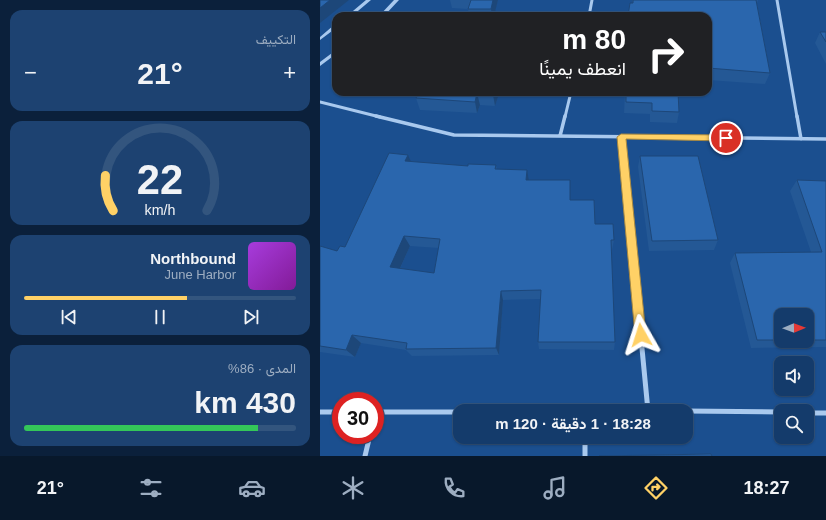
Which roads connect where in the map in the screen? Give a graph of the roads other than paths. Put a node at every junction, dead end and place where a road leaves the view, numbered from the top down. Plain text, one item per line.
1 (369, 0) edge
2 (397, 0) edge
3 (592, 0) edge
4 (777, 0) edge
5 (354, 12) edge
6 (385, 12) edge
7 (589, 12) edge
8 (332, 29) edge
9 (320, 39) edge
10 (332, 55) edge
11 (320, 64) edge
12 (570, 96) edge
13 (320, 102) edge
14 (560, 136) junction
15 (621, 137) junction
16 (801, 139) junction
17 (826, 139) edge
18 (647, 404) edge
19 (693, 411) edge
20 (320, 412) edge
21 (332, 412) edge
22 (453, 412) edge
23 (774, 412) edge
24 (384, 413) edge
25 (814, 413) edge
26 (826, 413) edge
27 (368, 444) edge
28 (585, 444) edge
29 (365, 456) edge
30 (585, 456) edge

1 - 5 street
2 - 6 street
3 - 7 street
4 - 16 street
8 - 9 street
10 - 11 street
12 - 14 street
13 - 14 street
14 - 15 street
15 - 16 street
15 - 18 street
16 - 17 street
19 - 23 street
20 - 21 street
22 - 24 street
25 - 26 street
27 - 29 street
28 - 30 street

